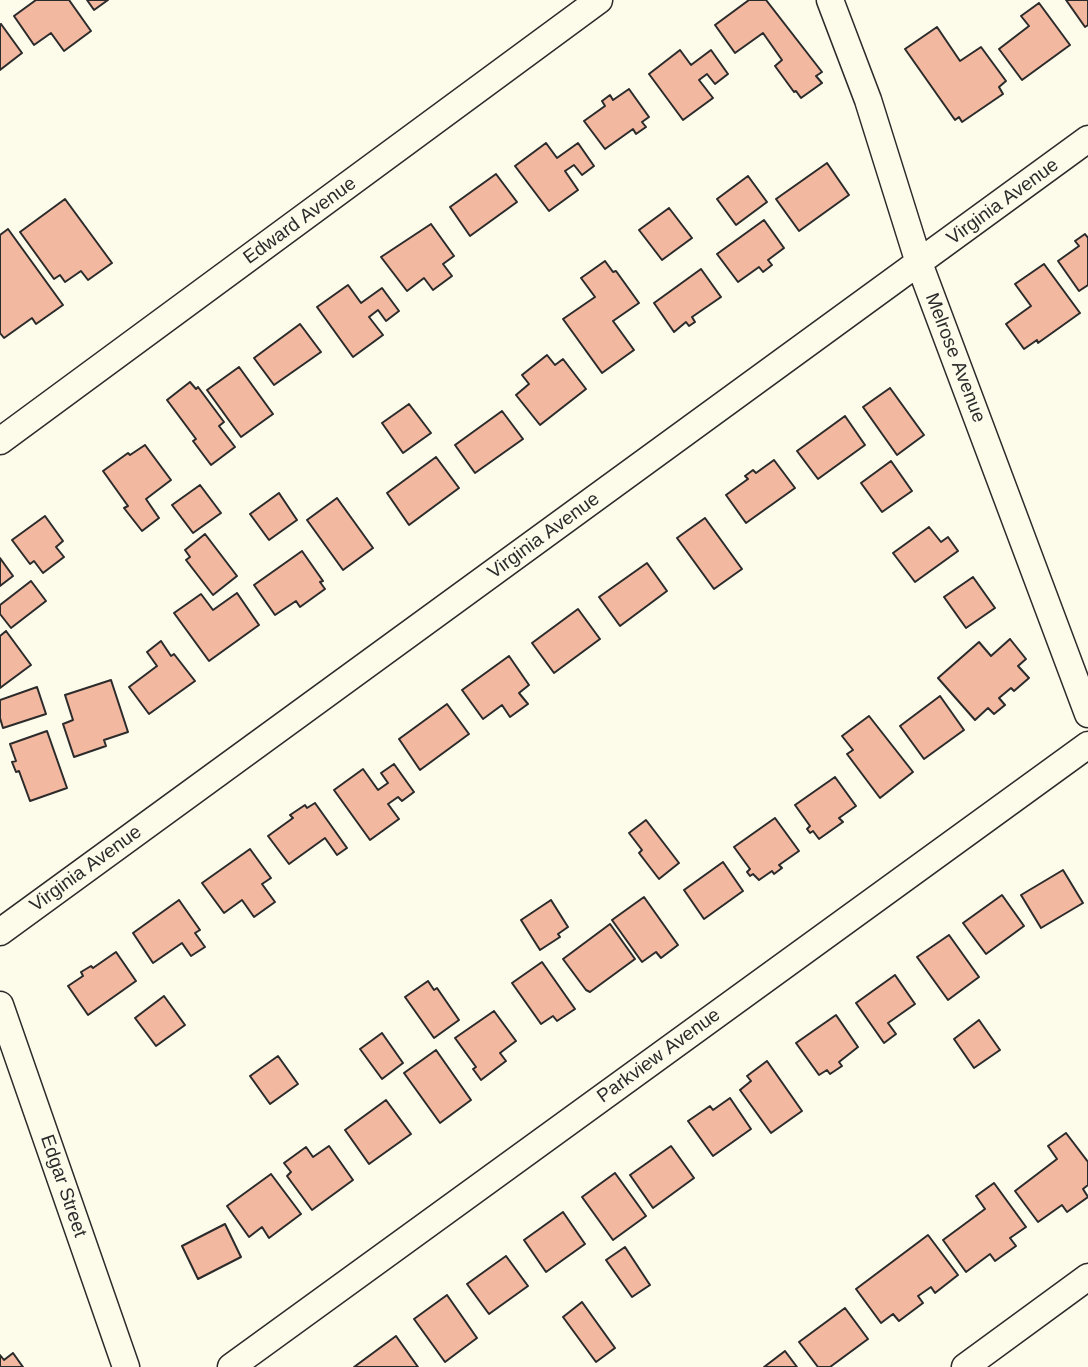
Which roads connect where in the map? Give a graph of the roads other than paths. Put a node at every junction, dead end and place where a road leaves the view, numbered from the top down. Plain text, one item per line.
1 (599, 0) edge
2 (830, 0) edge
3 (1088, 139) edge
4 (919, 263) junction
5 (0, 441) edge
6 (1088, 714) edge
7 (1088, 745) edge
8 (0, 932) edge
9 (0, 1005) edge
10 (1088, 1278) edge
11 (126, 1367) edge
12 (231, 1367) edge
13 (965, 1367) edge

1 - 5 street, Edward Avenue
2 - 4 street, Melrose Avenue
3 - 4 street, Virginia Avenue
4 - 6 street, Melrose Avenue
4 - 8 street, Virginia Avenue
7 - 12 street, Parkview Avenue
9 - 11 street, Edgar Street
10 - 13 street

